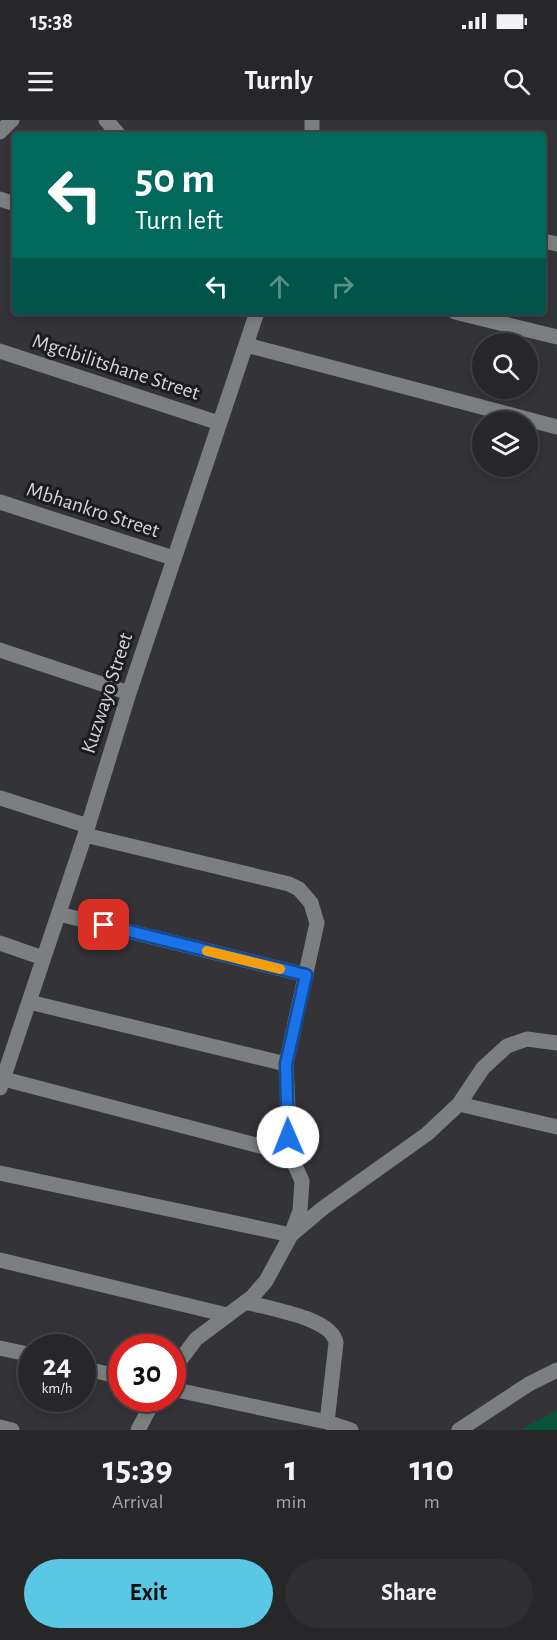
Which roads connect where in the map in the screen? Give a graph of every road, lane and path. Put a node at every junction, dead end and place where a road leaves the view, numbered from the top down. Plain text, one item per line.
1 (12, 120) edge
2 (106, 120) edge
3 (0, 132) edge
4 (116, 132) edge
5 (256, 315) edge
6 (467, 315) edge
7 (557, 337) edge
8 (246, 345) junction
9 (0, 351) edge
10 (219, 423) junction
11 (557, 427) edge
12 (0, 502) edge
13 (173, 558) junction
14 (0, 650) edge
15 (129, 693) junction
16 (0, 798) edge
17 (86, 830) junction
18 (59, 914) junction
19 (0, 943) edge
20 (43, 958) junction
21 (306, 975) junction
22 (29, 1002) junction
23 (557, 1043) edge
24 (286, 1064) junction
25 (2, 1084) edge
26 (459, 1104) junction
27 (557, 1127) edge
28 (290, 1154) junction
29 (0, 1173) edge
30 (291, 1235) junction
31 (0, 1260) edge
32 (245, 1302) junction
33 (227, 1315) junction
34 (0, 1348) edge
35 (18, 1352) edge
36 (186, 1352) edge
37 (557, 1370) edge
38 (186, 1392) edge
39 (148, 1412) edge
40 (327, 1422) junction
41 (0, 1427) edge
42 (12, 1430) edge
43 (138, 1430) edge
44 (351, 1430) edge
45 (459, 1430) edge

1 - 3 street
2 - 4 street
5 - 8 street, Kuzwayo Street
6 - 7 street
8 - 10 street, Kuzwayo Street
8 - 11 street
9 - 10 street, Mgcibilitshane Street
10 - 13 street, Kuzwayo Street
12 - 13 street, Mbhankro Street
13 - 15 street, Kuzwayo Street
14 - 15 street
15 - 17 street, Kuzwayo Street
16 - 17 street
17 - 18 street, Kuzwayo Street
17 - 21 street
18 - 20 street, Kuzwayo Street
18 - 21 street
19 - 20 street
20 - 22 street, Kuzwayo Street
21 - 24 street
22 - 24 street
22 - 25 street, Kuzwayo Street
23 - 26 street
24 - 28 street
25 - 28 street
26 - 27 street
26 - 30 street
28 - 30 street
29 - 30 street
30 - 32 street
31 - 33 street
32 - 33 street
32 - 40 street
33 - 36 street
34 - 35 street
37 - 45 street
38 - 40 street
39 - 43 street
40 - 44 street
41 - 42 street

